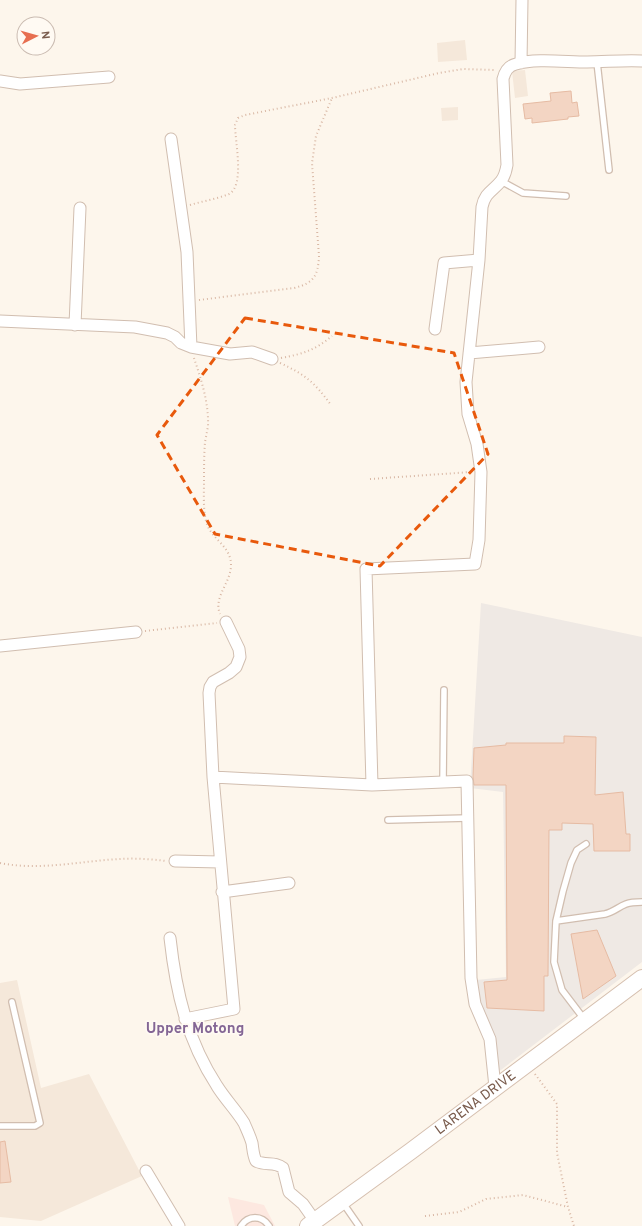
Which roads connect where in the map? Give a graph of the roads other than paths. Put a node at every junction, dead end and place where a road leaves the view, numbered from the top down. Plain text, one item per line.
1 (522, 0) edge
2 (597, 62) junction
3 (642, 62) edge
4 (521, 63) junction
5 (109, 78) dead end
6 (0, 81) edge
7 (171, 139) dead end
8 (609, 170) dead end
9 (501, 181) junction
10 (566, 196) dead end
11 (80, 208) dead end
12 (479, 260) junction
13 (0, 321) edge
14 (75, 325) junction
15 (435, 329) dead end
16 (191, 347) junction
17 (539, 347) dead end
18 (469, 353) junction
19 (272, 359) road end
20 (226, 622) road end
21 (136, 632) road end
22 (0, 646) edge
23 (444, 690) dead end
24 (213, 777) junction
25 (443, 782) junction
26 (372, 785) junction
27 (468, 818) junction
28 (388, 820) dead end
29 (586, 844) dead end
30 (175, 861) road end
31 (220, 862) junction
32 (289, 883) dead end
33 (222, 892) junction
34 (642, 902) edge
35 (556, 921) junction
36 (170, 938) dead end
37 (642, 978) edge
38 (12, 1002) dead end
39 (185, 1019) junction
40 (585, 1020) junction
41 (495, 1088) junction
42 (0, 1126) edge
43 (146, 1171) dead end
44 (342, 1201) junction
45 (311, 1223) edge
46 (178, 1226) edge
47 (241, 1226) edge
48 (270, 1226) edge
49 (359, 1226) edge

1 - 4 street
2 - 3 street
2 - 4 street
2 - 8 lane
4 - 9 street
5 - 6 street
7 - 16 street
9 - 10 lane
9 - 12 street
11 - 14 street
12 - 15 street
12 - 18 street
13 - 14 street
14 - 16 street
16 - 19 street
17 - 18 street
18 - 26 street
20 - 24 street
21 - 22 street
23 - 25 lane
24 - 26 street
24 - 31 street
25 - 26 street
25 - 27 street
27 - 28 lane
27 - 41 street
29 - 35 lane
30 - 31 street
31 - 33 street
32 - 33 street
33 - 39 street
34 - 35 lane
35 - 40 lane
36 - 39 street
37 - 40 main road, LARENA DRIVE
38 - 42 lane
39 - 45 street
40 - 41 main road, LARENA DRIVE
41 - 44 main road, LARENA DRIVE
43 - 46 street
44 - 45 main road, LARENA DRIVE
44 - 49 lane
47 - 48 lane

